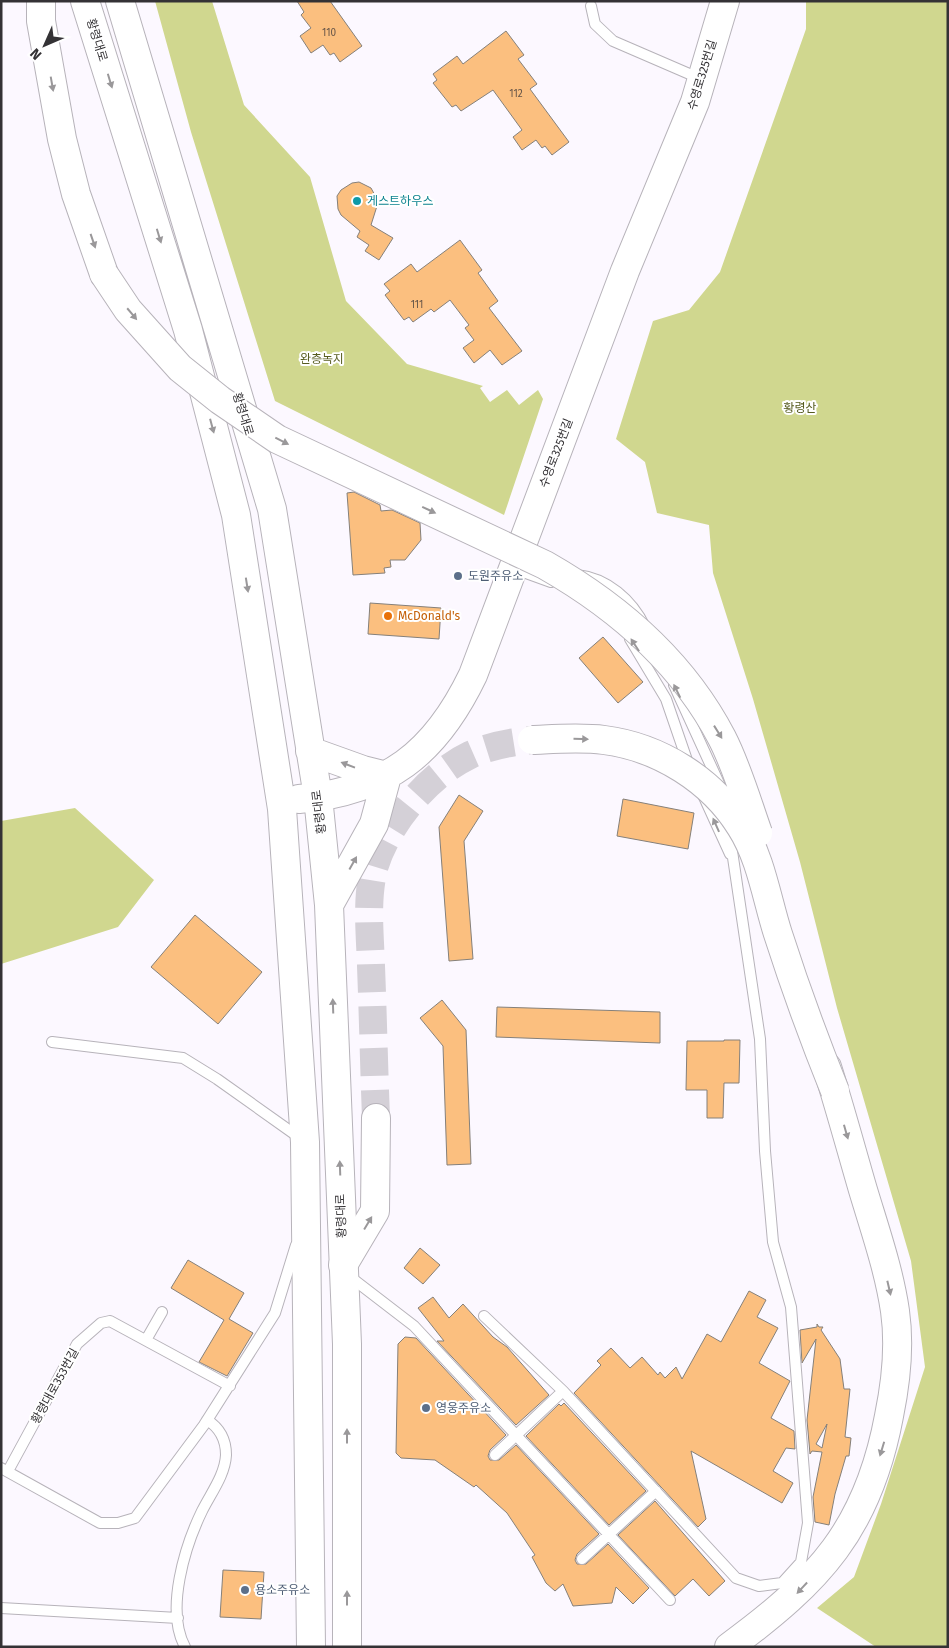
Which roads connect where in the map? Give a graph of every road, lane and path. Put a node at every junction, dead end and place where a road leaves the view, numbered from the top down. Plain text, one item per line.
1 (40, 1) edge
2 (85, 1) edge
3 (120, 1) edge
4 (724, 1) edge
5 (591, 6) dead end
6 (702, 79) junction
7 (513, 568) junction
8 (532, 740) tunnel mouth
9 (310, 750) junction
10 (388, 776) junction
11 (318, 797) junction
12 (280, 800) junction
13 (736, 869) junction
14 (329, 905) junction
15 (52, 1042) dead end
16 (835, 1091) junction
17 (376, 1118) tunnel mouth
18 (305, 1142) junction
19 (306, 1214) junction
20 (344, 1268) junction
21 (162, 1312) dead end
22 (484, 1316) dead end
23 (146, 1340) junction
24 (230, 1386) junction
25 (563, 1391) junction
26 (207, 1420) junction
27 (516, 1435) junction
28 (495, 1455) dead end
29 (5, 1470) edge
30 (656, 1491) junction
31 (609, 1534) junction
32 (582, 1559) dead end
33 (670, 1600) dead end
34 (1, 1608) edge
35 (178, 1618) junction
36 (185, 1647) edge
37 (311, 1647) edge
38 (348, 1647) edge
39 (729, 1647) edge

1 -> 16 main road, bridge
2 -> 12 main road, 황령대로
3 - 9 main road, 황령대로
4 - 6 main road, 수영로325번길
5 - 6 lane
6 - 7 main road, 수영로325번길
7 - 10 main road, 수영로325번길
13 -> 7 lane
13 -> 7 lane
8 -> 16 main road, bridge
10 -> 9 main road
9 - 11 main road, 황령대로
10 - 11 main road, 수영로325번길
14 -> 10 main road
11 - 12 main road, 수영로325번길
11 - 14 main road, 황령대로
12 - 18 main road, 황령대로
13 - 30 lane
20 -> 14 main road, 황령대로
15 - 18 lane
16 -> 39 main road
20 -> 17 main road
18 - 19 main road, 황령대로
19 - 24 lane
19 - 37 main road, 황령대로
20 - 27 lane
38 -> 20 main road, 황령대로
21 - 23 lane
22 - 25 lane
23 - 24 lane, 황령대로353번길
23 - 29 lane, 황령대로353번길
24 - 26 lane
25 - 27 lane
25 - 30 lane
26 - 29 lane
26 - 35 lane
27 - 28 lane
27 - 31 lane
30 - 31 lane
31 - 32 lane
31 - 33 lane
34 - 35 lane
35 - 36 lane

